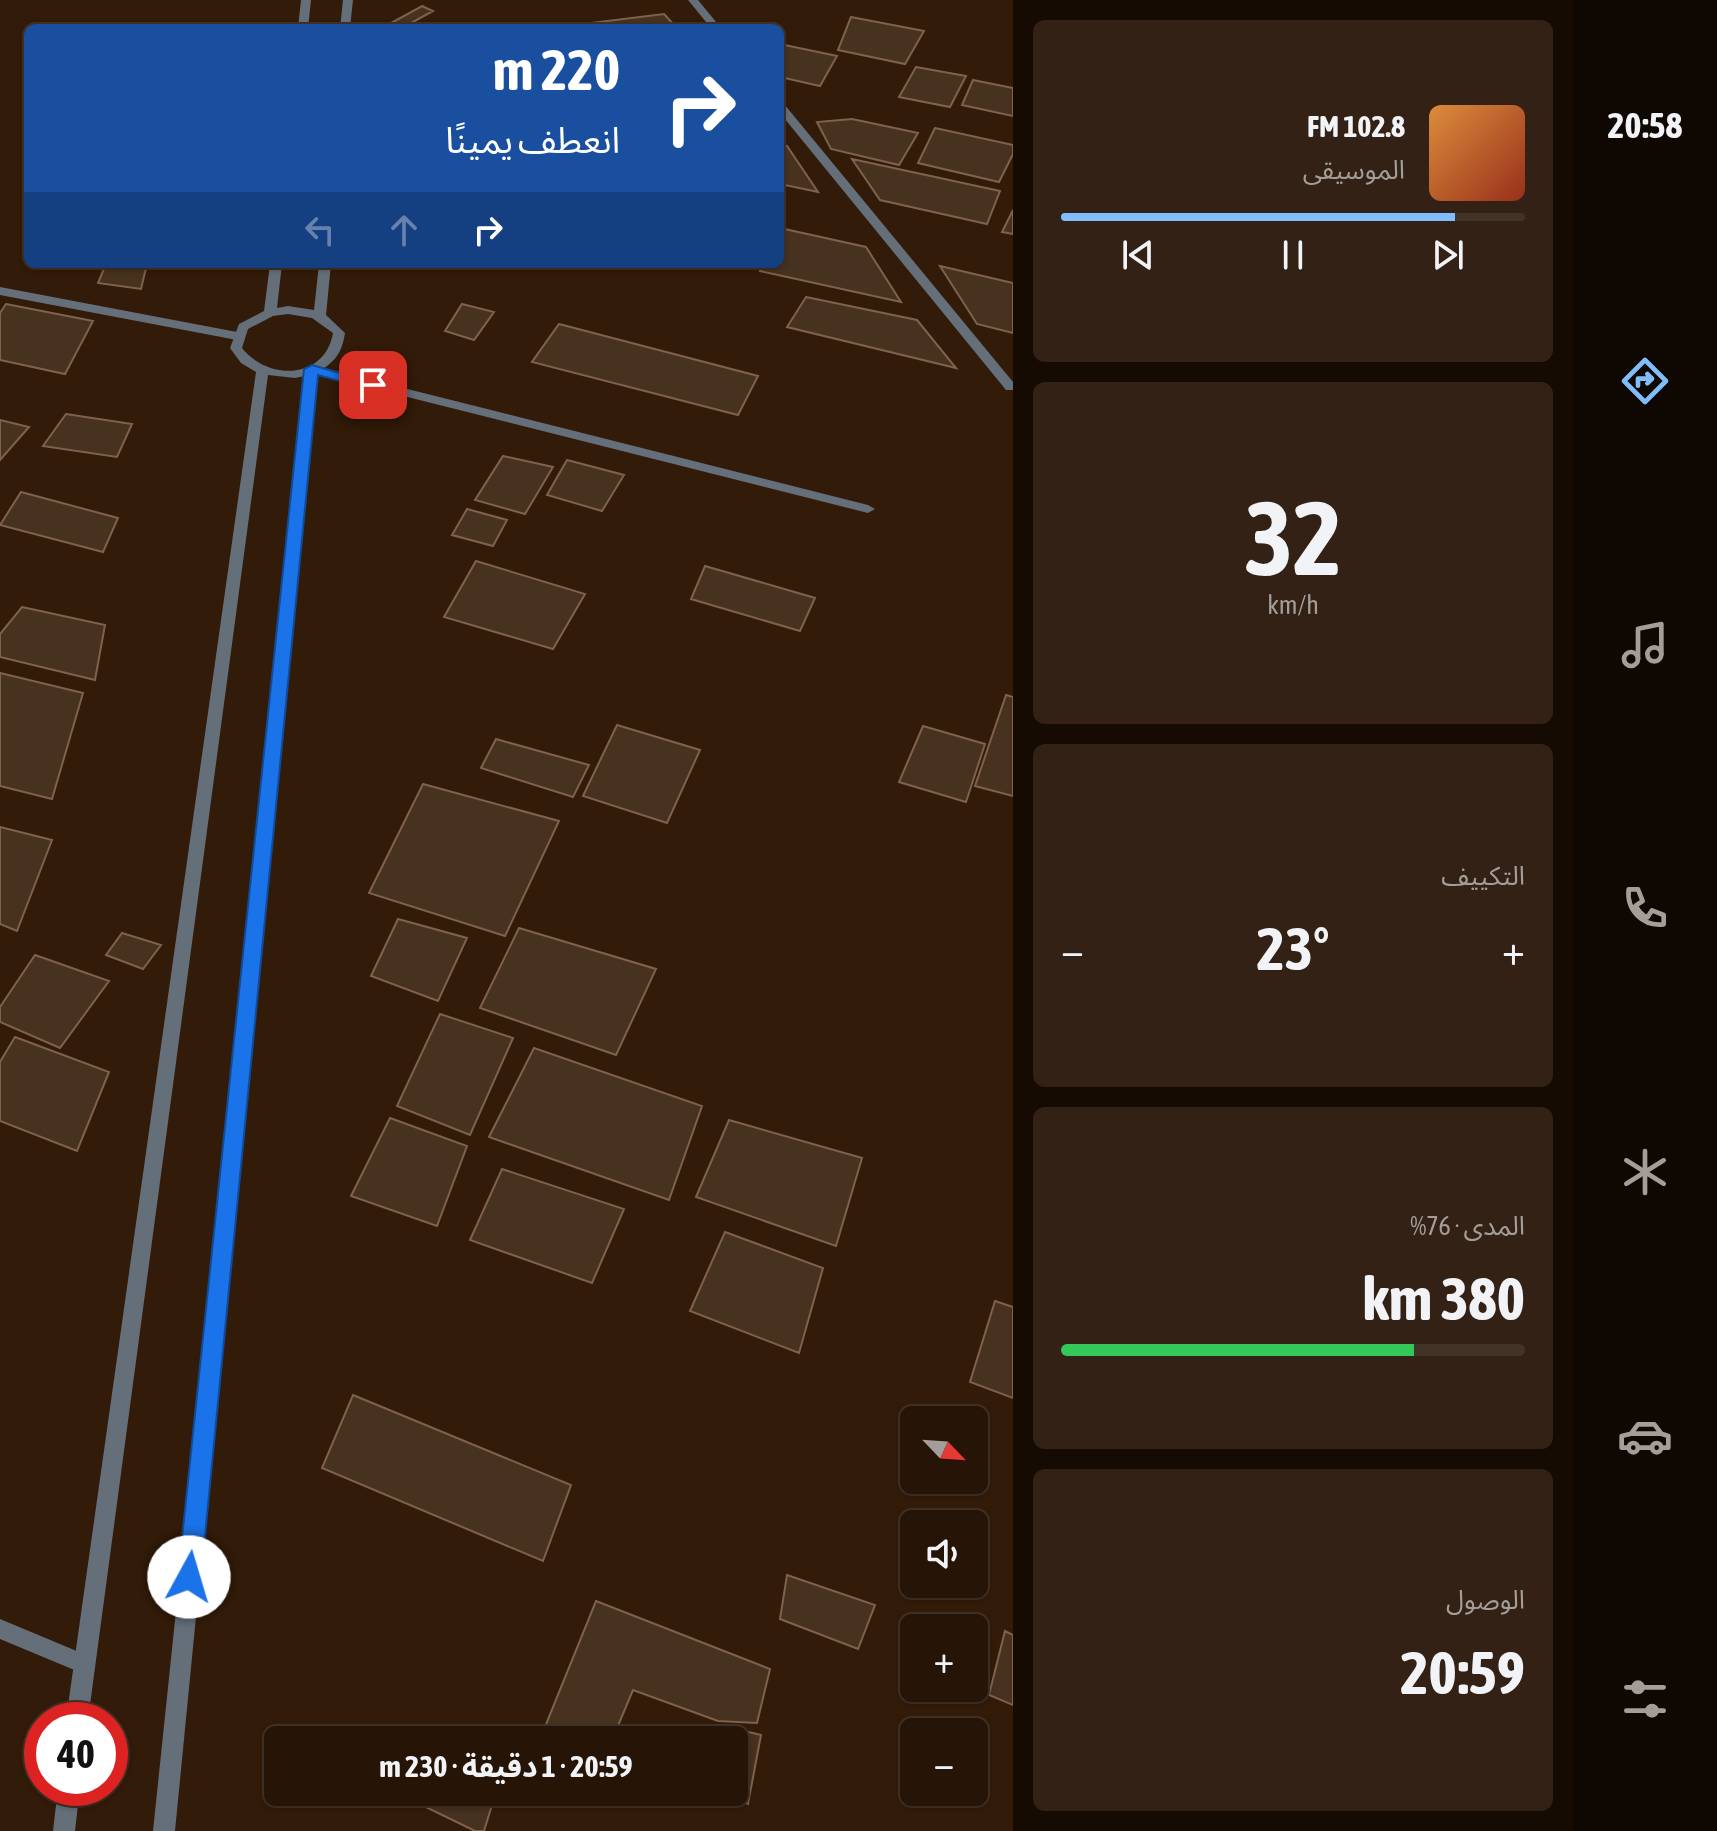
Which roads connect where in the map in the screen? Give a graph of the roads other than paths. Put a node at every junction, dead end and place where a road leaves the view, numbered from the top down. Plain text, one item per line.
1 (306, 0) edge
2 (348, 0) edge
3 (693, 0) edge
4 (303, 24) edge
5 (345, 24) edge
6 (713, 24) edge
7 (784, 111) edge
8 (276, 268) edge
9 (325, 268) edge
10 (0, 291) edge
11 (270, 313) junction
12 (320, 316) junction
13 (237, 336) junction
14 (312, 369) junction
15 (262, 371) junction
16 (1010, 387) dead end
17 (868, 509) dead end
18 (0, 1629) edge
19 (84, 1664) junction
20 (79, 1702) edge
21 (67, 1806) edge
22 (64, 1831) edge
23 (164, 1831) edge

1 - 4 street
2 - 5 street
3 - 6 street
7 - 16 street
8 - 11 street
9 - 12 street
10 - 13 street
11 - 12 street
11 - 13 street
12 - 14 street
13 - 15 street
14 - 15 street
14 - 17 street
14 - 23 street
15 - 19 street
18 - 19 street
19 - 20 street
21 - 22 street

